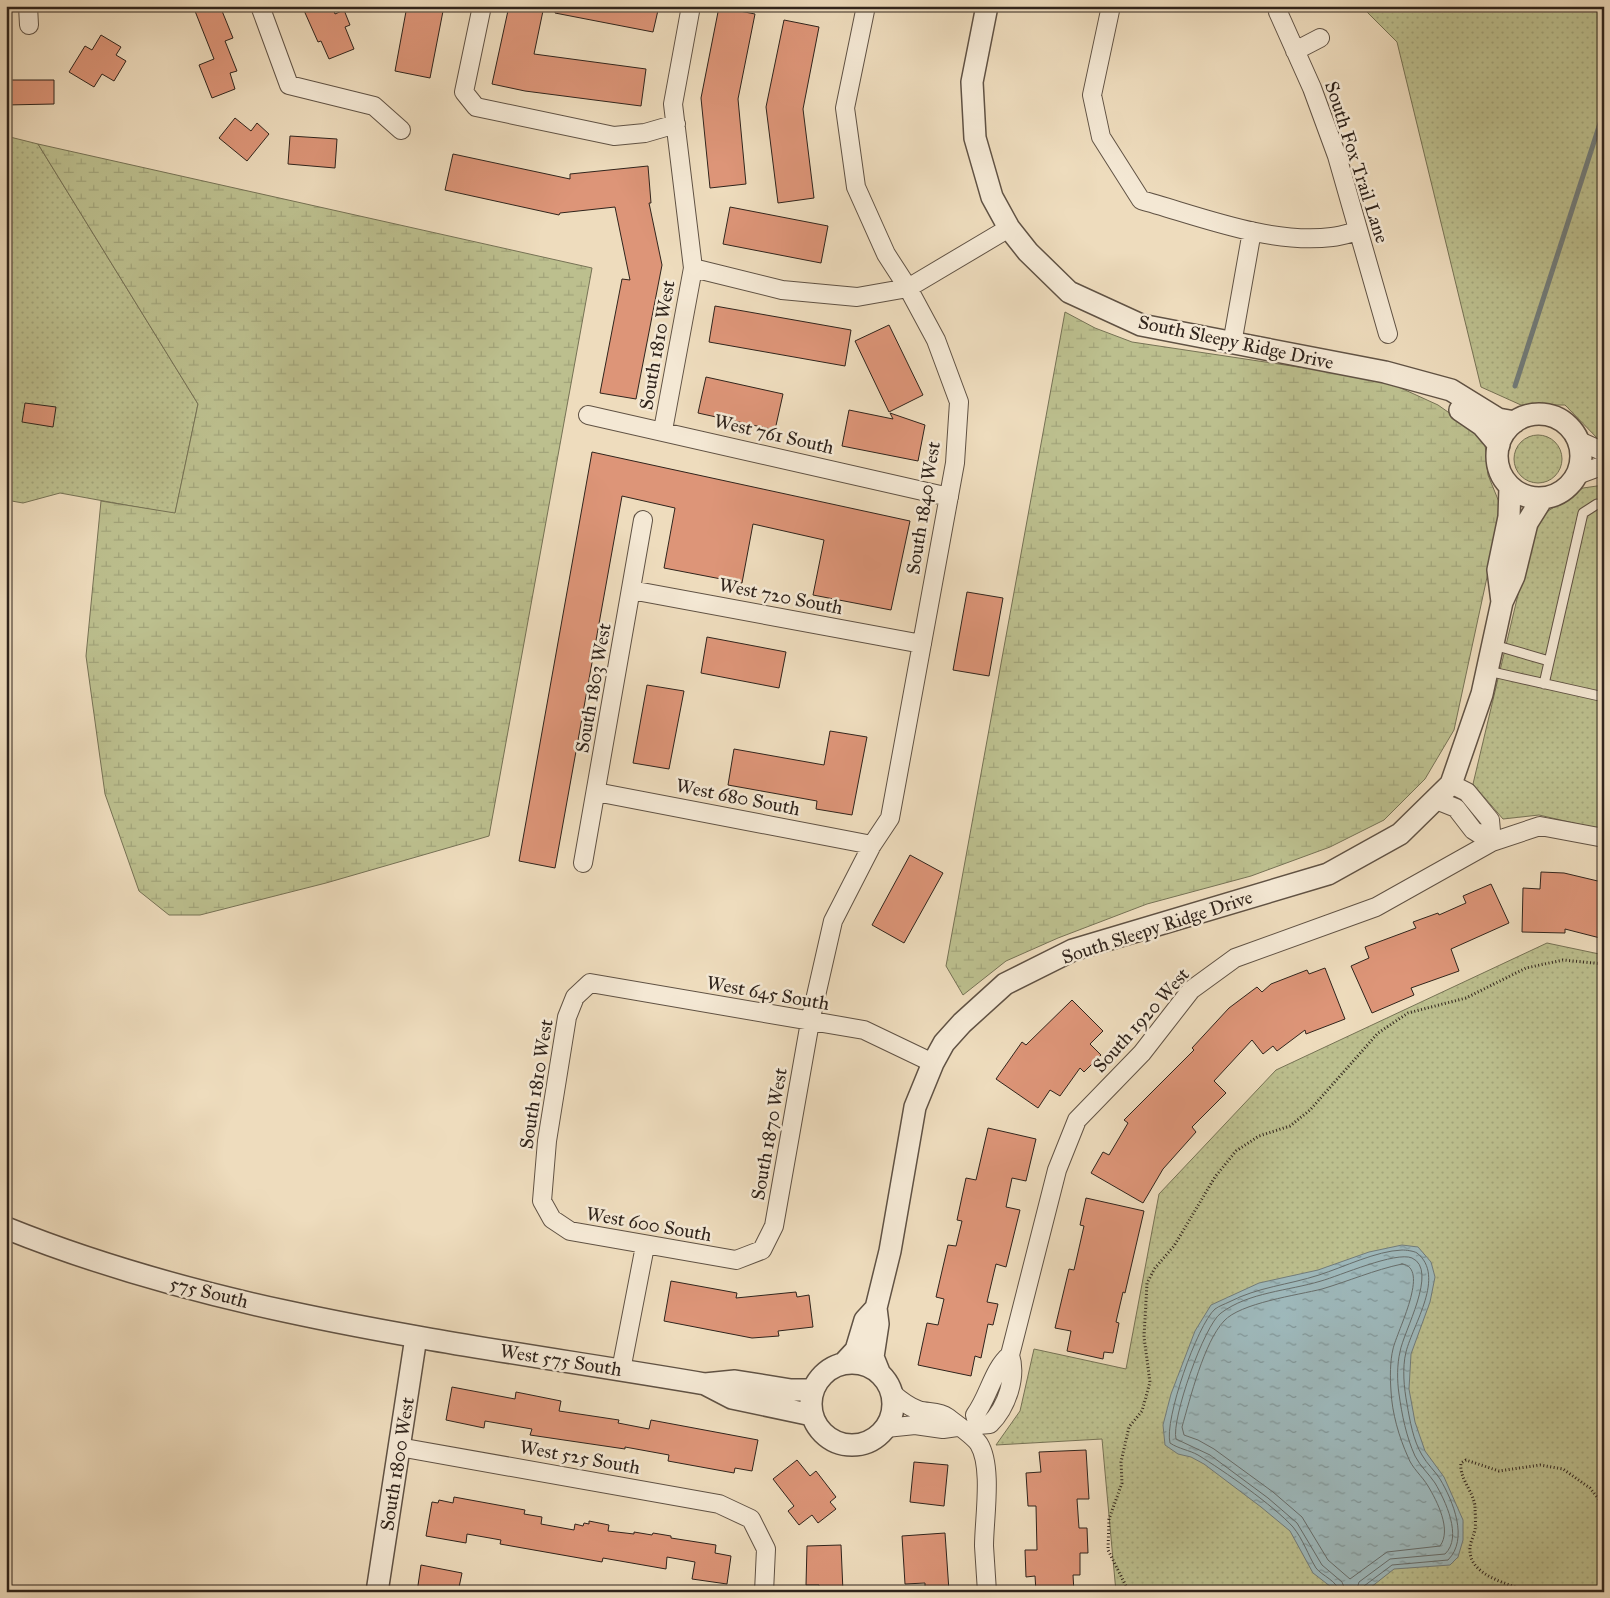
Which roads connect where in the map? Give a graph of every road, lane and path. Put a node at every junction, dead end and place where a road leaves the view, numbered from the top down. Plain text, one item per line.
1 (28, 6) edge
2 (260, 6) edge
3 (482, 6) edge
4 (691, 6) edge
5 (865, 6) edge
6 (987, 6) edge
7 (1111, 6) edge
8 (1277, 6) edge
9 (29, 25) dead end
10 (1320, 38) dead end
11 (1295, 51) junction
12 (676, 124) junction
13 (401, 130) dead end
14 (1009, 228) junction
15 (1252, 231) junction
16 (1358, 231) junction
17 (693, 268) junction
18 (908, 288) junction
19 (1388, 334) dead end
20 (1232, 344) junction
21 (1424, 384) junction
22 (588, 415) dead end
23 (1515, 422) junction
24 (663, 430) junction
25 (1577, 440) junction
26 (1499, 445) junction
27 (1604, 452) edge
28 (1604, 465) edge
29 (1577, 474) junction
30 (1510, 487) junction
31 (949, 497) junction
32 (1542, 499) junction
33 (1604, 506) edge
34 (643, 520) dead end
35 (631, 590) junction
36 (1502, 602) junction
37 (922, 644) junction
38 (1494, 645) junction
39 (1549, 661) junction
40 (1488, 671) junction
41 (1544, 684) junction
42 (1604, 697) edge
43 (1459, 788) junction
44 (596, 792) junction
45 (1436, 800) junction
46 (1604, 838) edge
47 (1492, 842) junction
48 (872, 845) junction
49 (583, 863) dead end
50 (1604, 964) edge
51 (590, 982) joint
52 (810, 1022) junction
53 (933, 1063) junction
54 (542, 1200) joint
55 (6, 1228) edge
56 (645, 1246) junction
57 (762, 1250) joint
58 (876, 1308) junction
59 (416, 1337) junction
60 (844, 1363) junction
61 (621, 1370) junction
62 (879, 1372) junction
63 (705, 1384) junction
64 (813, 1390) junction
65 (892, 1392) junction
66 (812, 1416) junction
67 (886, 1428) junction
68 (968, 1429) junction
69 (399, 1447) junction
70 (1604, 1506) edge
71 (377, 1592) edge
72 (764, 1592) edge
73 (987, 1592) edge
74 (1129, 1592) edge
75 (1528, 1592) edge

1 - 9 street
2 - 13 street
3 - 12 street
4 - 12 street, South 1810 West
5 - 18 street, South 1840 West
6 - 14 street, South Sleepy Ridge Drive
7 - 15 street
8 - 11 street, South Fox Trail Lane
10 - 11 street
11 - 16 street, South Fox Trail Lane
12 - 17 street, South 1810 West
14 - 18 street
14 - 20 street, South Sleepy Ridge Drive
15 - 16 street
15 - 20 street
16 - 19 street, South Fox Trail Lane
17 - 18 street
17 - 24 street, South 1810 West
18 - 31 street, South 1840 West
20 - 21 street, South Sleepy Ridge Drive
21 - 23 street, South Sleepy Ridge Drive
21 - 26 street, South Sleepy Ridge Drive
22 - 24 street, West 761 South
23 - 25 street
23 - 26 street
24 - 31 street, West 761 South
25 - 27 street
25 - 29 street
26 - 30 street
28 - 29 street
29 - 32 street
30 - 32 street
30 - 36 street, South Sleepy Ridge Drive
31 - 37 street, South 1840 West
32 - 36 street, South Sleepy Ridge Drive
33 - 39 lane
34 - 35 street, South 1803 West
35 - 37 street, West 720 South
35 - 44 street, South 1803 West
36 - 38 street, South Sleepy Ridge Drive
37 - 48 street, South 1840 West
38 - 39 lane
38 - 40 street, South Sleepy Ridge Drive
39 - 41 lane
40 - 41 lane
40 - 43 street, South Sleepy Ridge Drive
41 - 42 lane
43 - 45 street, South Sleepy Ridge Drive
43 - 47 street
44 - 48 street, West 680 South
44 - 49 street, South 1803 West
45 - 47 street
45 - 53 street, South Sleepy Ridge Drive
46 - 47 street, South 1920 West
47 - 68 street, South 1920 West
48 - 52 street, South 1840 West
50 - 74 path
51 - 52 street, West 645 South
51 - 54 street, South 1810 West
52 - 53 street, West 645 South
52 - 57 street, South 1870 West
53 - 58 street, South Sleepy Ridge Drive
54 - 56 street, West 600 South
55 - 59 street, 575 South
56 - 57 street, West 600 South
56 - 61 street
58 - 60 street, South Sleepy Ridge Drive
58 - 62 street, South Sleepy Ridge Drive
59 - 61 street, West 575 South
59 - 69 street, South 1800 West
60 - 62 street
60 - 64 street
61 - 63 street, West 575 South
62 - 65 street
63 - 64 street, West 575 South
63 - 66 street, West 575 South
64 - 66 street
65 - 67 street
65 - 68 street
66 - 67 street
67 - 68 street
68 - 73 street
69 - 71 street, South 1800 West
69 - 72 street, West 525 South
70 - 75 path

